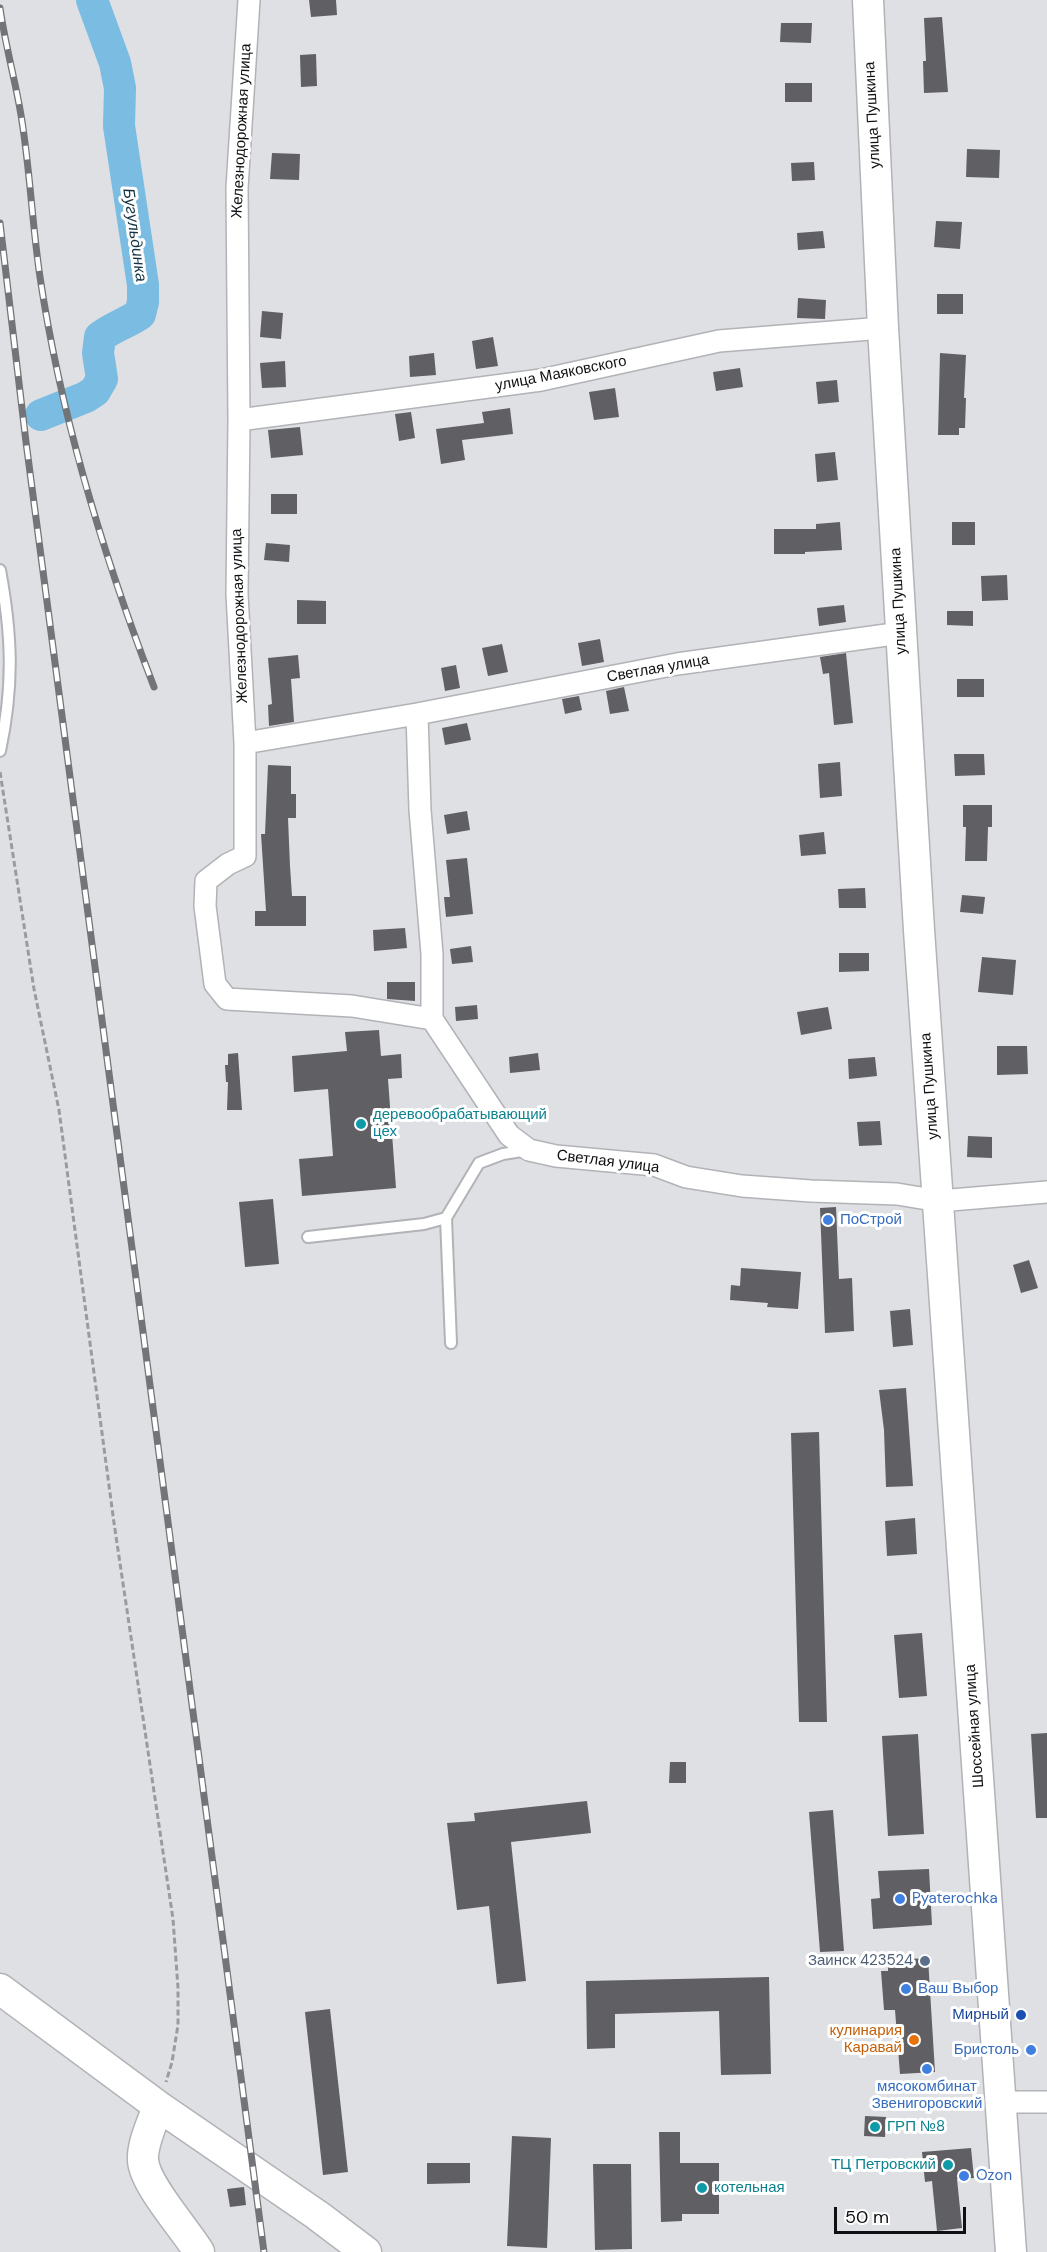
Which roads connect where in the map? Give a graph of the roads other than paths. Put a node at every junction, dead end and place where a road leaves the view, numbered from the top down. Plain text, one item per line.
1 (249, 0) edge
2 (868, 0) edge
3 (882, 328) junction
4 (239, 420) junction
5 (0, 570) edge
6 (901, 633) junction
7 (417, 714) junction
8 (245, 743) junction
9 (0, 751) edge
10 (432, 1019) junction
11 (529, 1150) junction
12 (1047, 1192) edge
13 (939, 1201) junction
14 (446, 1218) junction
15 (308, 1237) dead end
16 (451, 1343) dead end
17 (0, 1989) edge
18 (1001, 2102) junction
19 (1047, 2102) edge
20 (158, 2106) junction
21 (199, 2252) edge
22 (366, 2252) edge
23 (1011, 2252) edge

1 - 4 street, Железнодорожная улица
2 - 3 main road, улица Пушкина
3 - 4 street, улица Маяковского
3 - 6 main road, улица Пушкина
4 - 8 street, Железнодорожная улица
5 - 9 lane
6 - 7 street, Светлая улица
6 - 13 main road, улица Пушкина
7 - 8 street, Светлая улица
7 - 10 street
8 - 10 street, Железнодорожная улица
10 - 11 street, Светлая улица
11 - 13 street, Светлая улица
11 - 14 lane
12 - 13 street, Светлая улица
13 - 18 main road, Шоссейная улица
14 - 15 lane
14 - 16 lane
17 - 20 main road
18 - 19 street
18 - 23 main road, Шоссейная улица
20 - 21 main road
20 - 22 main road

